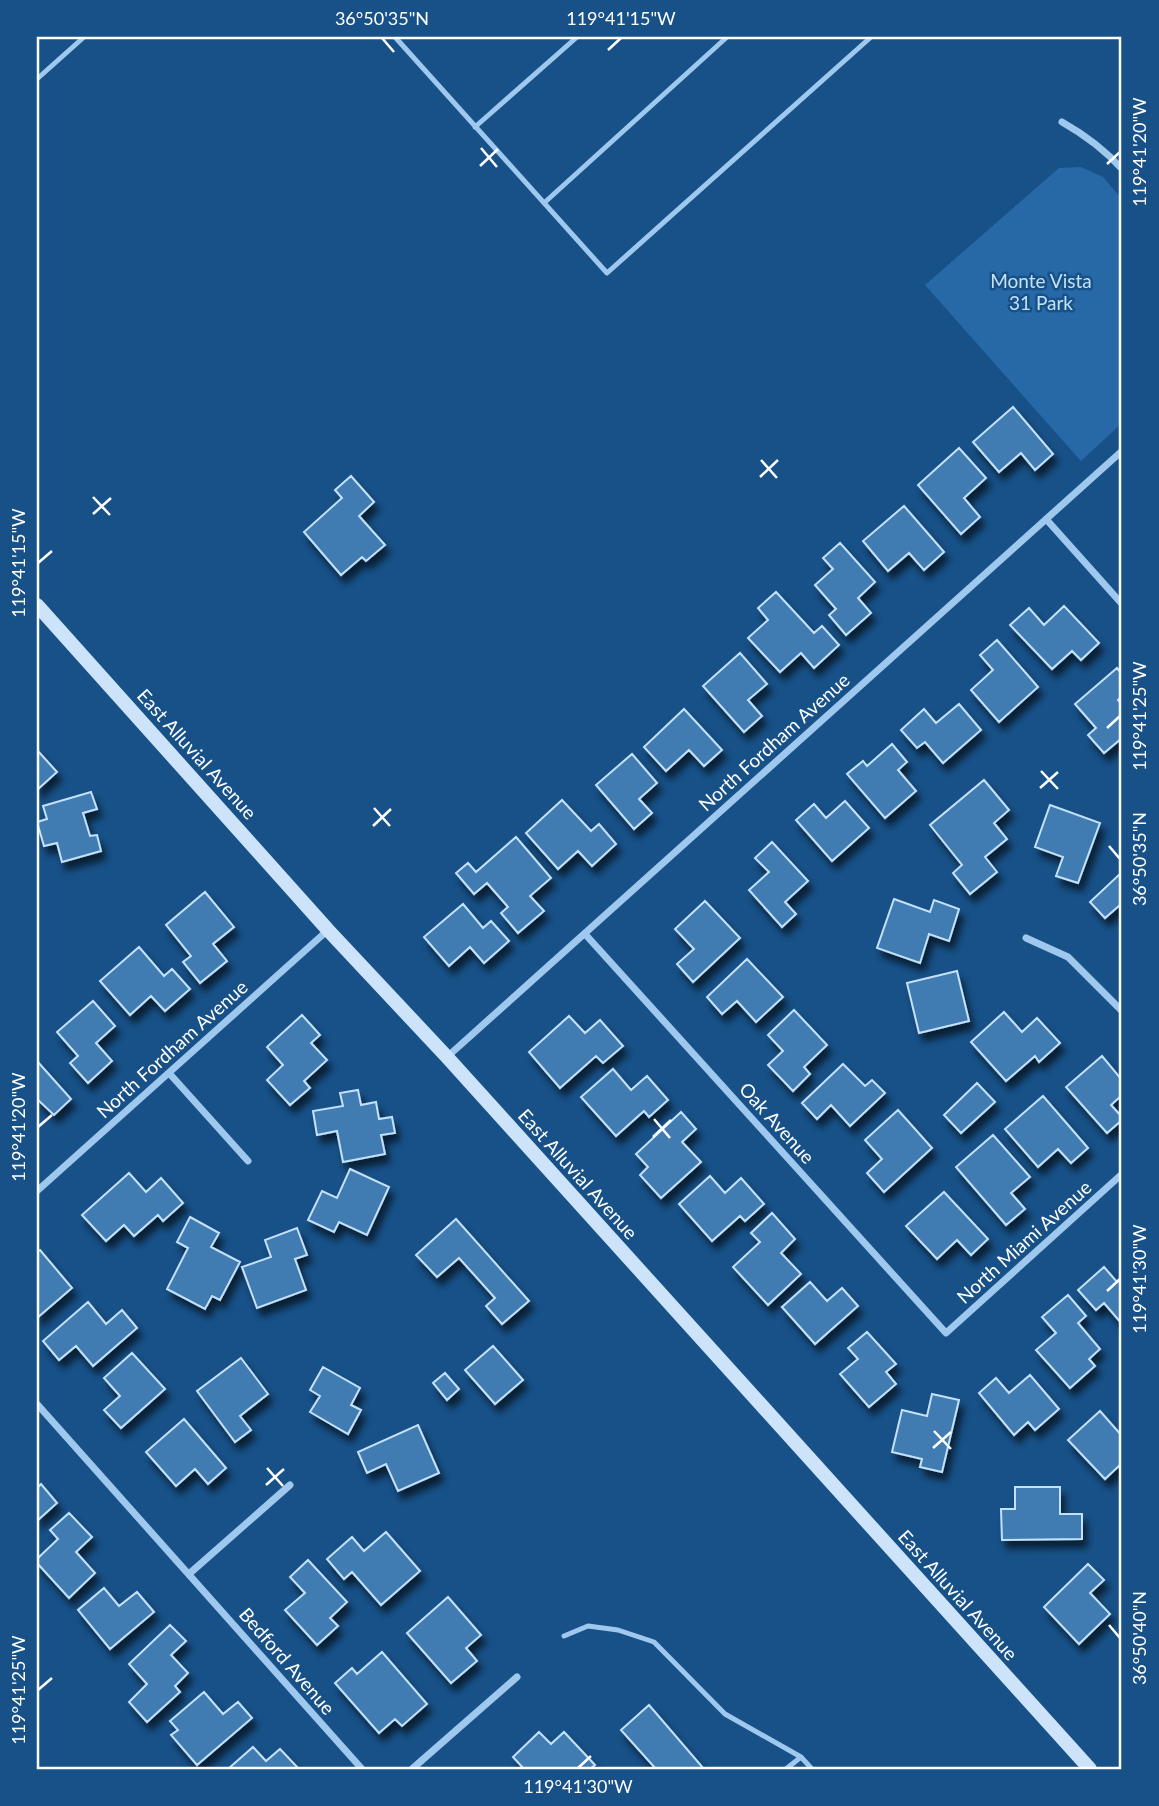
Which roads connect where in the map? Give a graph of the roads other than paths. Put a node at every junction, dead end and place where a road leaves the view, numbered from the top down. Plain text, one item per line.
1 (84, 37) edge
2 (395, 37) edge
3 (577, 37) edge
4 (727, 37) edge
5 (872, 37) edge
6 (37, 79) edge
7 (1062, 122) dead end
8 (475, 127) junction
9 (1122, 169) edge
10 (544, 203) junction
11 (1122, 451) edge
12 (1046, 519) junction
13 (1122, 604) edge
14 (37, 605) edge
15 (328, 930) junction
16 (585, 934) junction
17 (1026, 938) dead end
18 (1122, 1011) edge
19 (447, 1057) junction
20 (169, 1073) junction
21 (248, 1161) dead end
22 (1122, 1174) edge
23 (37, 1191) edge
24 (946, 1333) joint
25 (37, 1404) edge
26 (290, 1485) dead end
27 (189, 1574) junction
28 (564, 1636) dead end
29 (517, 1677) dead end
30 (801, 1757) junction
31 (362, 1769) edge
32 (412, 1769) edge
33 (786, 1769) edge
34 (812, 1769) edge
35 (1090, 1769) edge

1 - 6 lane
2 - 8 lane
3 - 8 lane
4 - 10 lane
5 - 10 lane
7 - 9 street
8 - 10 lane
11 - 12 street, North Fordham Avenue
12 - 13 street
12 - 16 street, North Fordham Avenue
14 - 15 street, East Alluvial Avenue
15 - 19 street, East Alluvial Avenue
15 - 20 street, North Fordham Avenue
16 - 19 street, North Fordham Avenue
16 - 24 street, Oak Avenue
17 - 18 street
19 - 35 street, East Alluvial Avenue
20 - 21 street
20 - 23 street, North Fordham Avenue
22 - 24 street, North Miami Avenue
25 - 27 street, Bedford Avenue
26 - 27 street
27 - 31 street, Bedford Avenue
28 - 30 lane
29 - 32 street
30 - 33 lane
30 - 34 lane

